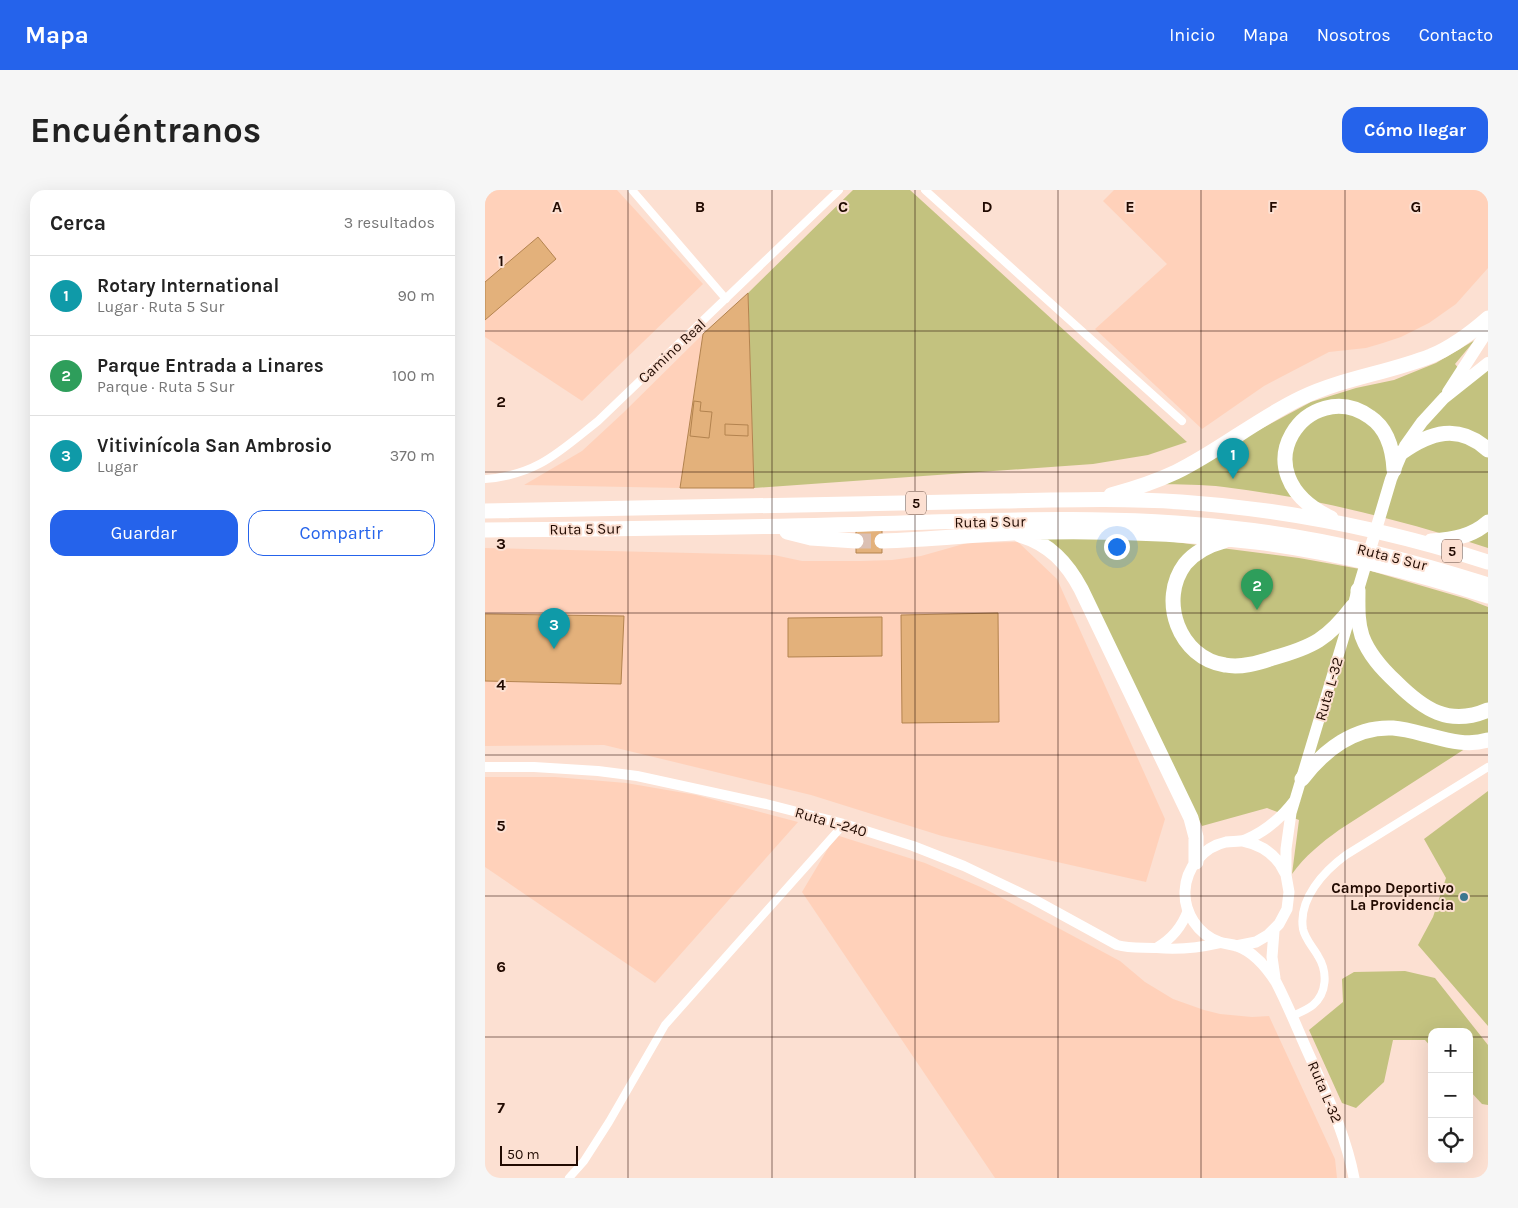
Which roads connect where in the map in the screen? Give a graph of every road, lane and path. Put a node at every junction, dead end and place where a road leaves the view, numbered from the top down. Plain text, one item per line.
1 (632, 190) edge
2 (839, 190) edge
3 (925, 190) edge
4 (726, 299) junction
5 (1488, 318) edge
6 (1488, 330) edge
7 (1488, 363) edge
8 (1443, 398) junction
9 (1182, 421) dead end
10 (1488, 450) edge
11 (1401, 453) junction
12 (1394, 470) junction
13 (485, 479) edge
14 (1085, 500) junction
15 (485, 511) edge
16 (1488, 522) edge
17 (1344, 524) junction
18 (768, 527) junction
19 (485, 530) edge
20 (1014, 533) junction
21 (1230, 539) junction
22 (856, 541) tunnel mouth
23 (882, 541) tunnel mouth
24 (1416, 541) junction
25 (1488, 562) edge
26 (1360, 584) junction
27 (1488, 585) edge
28 (1488, 596) edge
29 (1353, 606) junction
30 (1488, 710) edge
31 (1488, 740) edge
32 (485, 767) edge
33 (1488, 767) edge
34 (1302, 779) junction
35 (1295, 800) junction
36 (844, 824) junction
37 (1243, 841) junction
38 (1196, 862) junction
39 (1286, 875) junction
40 (1188, 910) junction
41 (1274, 930) junction
42 (1220, 943) junction
43 (1236, 946) junction
44 (1157, 948) junction
45 (1276, 982) junction
46 (1292, 1016) junction
47 (569, 1178) edge
48 (1354, 1178) edge

1 - 4 street
2 - 4 street, Camino Real
3 - 9 street
4 - 13 street, Camino Real
5 - 14 highway
6 - 8 main road
7 - 8 main road
8 - 11 main road, Ruta L-32
10 - 11 highway
11 - 12 main road, Ruta L-32
12 - 17 highway
12 - 26 main road, Ruta L-32
14 - 15 highway, Ruta 5 Sur / 5
14 - 17 highway, Ruta 5 Sur / 5
16 - 24 highway
17 - 24 highway, Ruta 5 Sur / 5
18 - 19 highway, Ruta 5 Sur / 5
18 - 22 highway
18 - 27 highway, Ruta 5 Sur / 5
20 - 21 highway
20 - 23 highway
20 - 38 highway
21 - 28 highway
21 - 29 highway
24 - 25 highway, Ruta 5 Sur / 5
26 - 29 main road, Ruta L-32
26 - 30 highway
29 - 34 main road, Ruta L-32
31 - 34 highway
32 - 36 street, Ruta L-240
33 - 46 street
34 - 35 main road, Ruta L-32
35 - 37 main road, Ruta L-32
35 - 39 main road, Ruta L-32
36 - 44 street, Ruta L-240
36 - 47 street
37 - 38 main road, Ruta L-32
37 - 39 main road
38 - 40 main road, Ruta L-32
39 - 41 main road, Ruta L-32
40 - 42 main road, Ruta L-32
40 - 44 street
41 - 43 main road
41 - 45 main road, Ruta L-32
42 - 43 main road, Ruta L-32
42 - 44 street, Ruta L-240
43 - 45 main road, Ruta L-32
45 - 46 main road, Ruta L-32
46 - 48 main road, Ruta L-32

